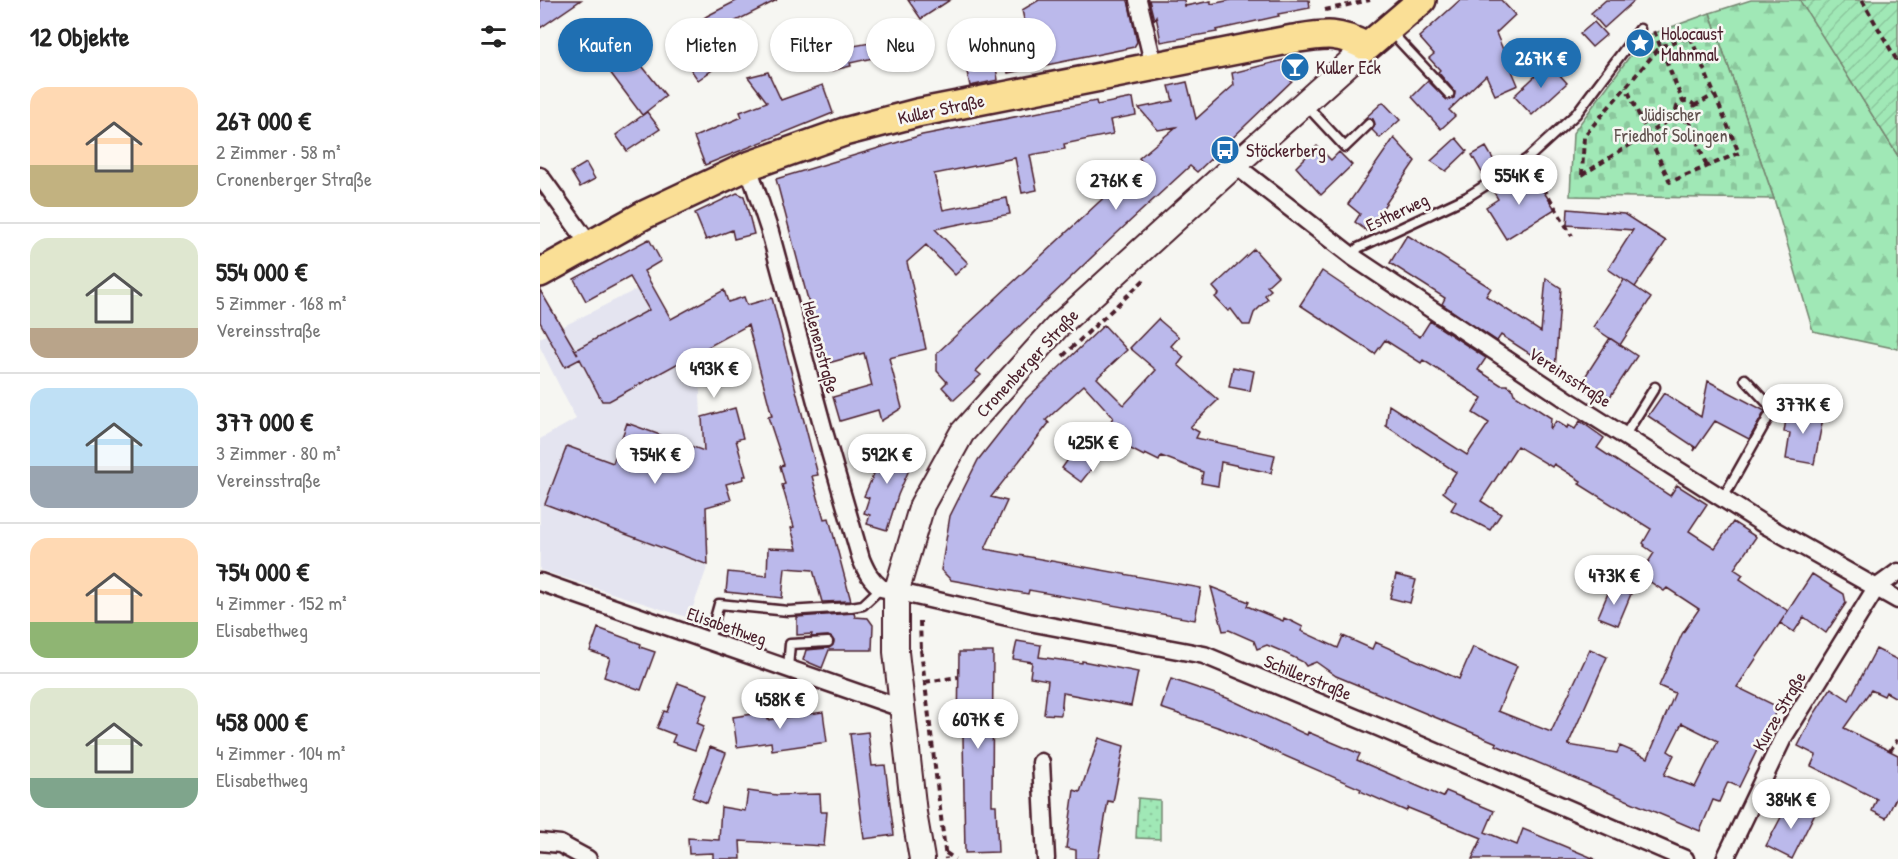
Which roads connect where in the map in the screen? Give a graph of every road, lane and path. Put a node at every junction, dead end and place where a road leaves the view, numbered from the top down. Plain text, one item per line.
1 (1138, 0) edge
2 (1422, 0) edge
3 (1862, 0) edge
4 (1651, 25) dead end
5 (1640, 28) dead end
6 (1389, 29) junction
7 (1293, 39) junction
8 (1367, 47) junction
9 (1660, 47) junction
10 (1897, 59) edge
11 (1154, 66) junction
12 (1626, 87) junction
13 (1449, 94) dead end
14 (1714, 95) junction
15 (1308, 101) junction
16 (1683, 102) junction
17 (1694, 106) junction
18 (1677, 115) junction
19 (1689, 120) junction
20 (1370, 124) dead end
21 (1648, 134) junction
22 (1527, 159) junction
23 (1235, 165) junction
24 (748, 166) junction
25 (1707, 167) junction
26 (540, 176) edge
27 (1572, 236) dead end
28 (589, 244) junction
29 (1353, 257) junction
30 (540, 273) edge
31 (1146, 278) dead end
32 (1061, 358) dead end
33 (1746, 379) dead end
34 (1655, 387) dead end
35 (1625, 435) junction
36 (1723, 498) junction
37 (1898, 572) edge
38 (540, 582) edge
39 (1876, 588) junction
40 (889, 590) junction
41 (920, 598) junction
42 (1898, 600) edge
43 (709, 640) junction
44 (828, 642) dead end
45 (921, 650) dead end
46 (789, 668) junction
47 (958, 677) dead end
48 (925, 682) dead end
49 (901, 708) junction
50 (1898, 742) edge
51 (1890, 751) dead end
52 (1041, 762) dead end
53 (540, 842) edge
54 (946, 853) dead end
55 (588, 859) edge
56 (922, 859) edge
57 (955, 859) edge
58 (1046, 859) edge
59 (1685, 859) edge
60 (1725, 859) edge

1 - 11 street
2 - 6 main road, Cronenberger Straße
3 - 10 path
4 - 9 path
5 - 22 lane, Estherweg
6 - 8 main road, Cronenberger Straße
6 - 13 lane
7 - 8 main road, Kuller Straße
7 - 11 main road, Kuller Straße
7 - 15 path
8 - 15 main road, Cronenberger Straße
9 - 12 path
9 - 14 path
9 - 16 path
11 - 24 main road, Kuller Straße
12 - 21 path
12 - 21 path
14 - 17 path
14 - 25 path
15 - 20 lane
15 - 23 main road, Cronenberger Straße
16 - 17 path
16 - 18 path
17 - 19 path
18 - 19 path
18 - 21 path
19 - 25 path
21 - 25 path
22 - 27 path
22 - 29 lane, Estherweg
23 - 29 street, Vereinsstraße
23 - 40 main road, Cronenberger Straße
24 - 28 main road, Kuller Straße
24 - 40 street, Helenenstraße
26 - 28 street
28 - 30 main road, Kuller Straße
29 - 35 street, Vereinsstraße
31 - 32 path
33 - 36 lane
34 - 35 lane
35 - 36 street, Vereinsstraße
36 - 39 street, Vereinsstraße
37 - 39 street
38 - 43 street, Elisabethweg
39 - 42 street, Vereinsstraße
39 - 60 street, Kurze Straße
40 - 41 street, Schillerstraße
40 - 43 lane
40 - 49 main road, Cronenberger Straße
41 - 45 path
41 - 59 street, Schillerstraße
43 - 46 street, Elisabethweg
44 - 46 lane
46 - 49 street, Elisabethweg
47 - 48 path
49 - 56 main road, Cronenberger Straße
50 - 51 path
52 - 58 street
53 - 55 street
54 - 57 path

